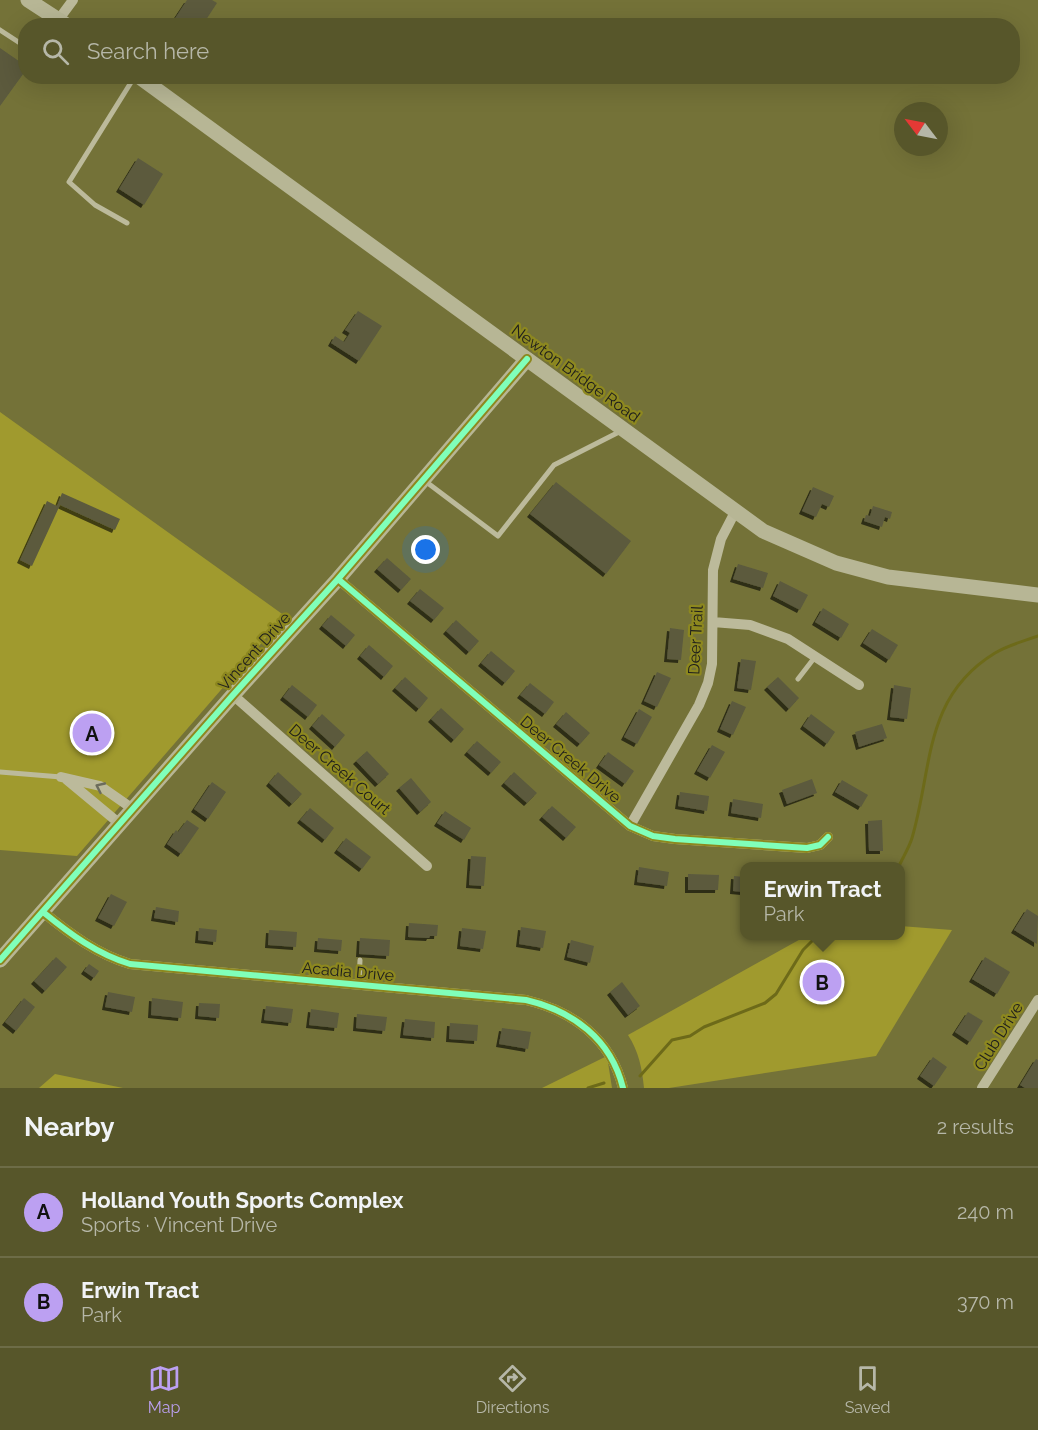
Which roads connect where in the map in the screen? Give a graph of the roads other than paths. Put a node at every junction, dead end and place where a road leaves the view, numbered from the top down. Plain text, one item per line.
1 (28, 0) edge
2 (73, 0) edge
3 (57, 18) edge
4 (66, 18) edge
5 (0, 30) edge
6 (18, 42) edge
7 (131, 84) edge
8 (147, 84) edge
9 (127, 223) dead end
10 (527, 359) junction
11 (624, 429) junction
12 (423, 480) junction
13 (735, 512) junction
14 (338, 579) junction
15 (1038, 595) edge
16 (713, 622) junction
17 (815, 657) junction
18 (798, 679) dead end
19 (859, 685) dead end
20 (232, 695) junction
21 (0, 772) edge
22 (61, 777) junction
23 (133, 809) junction
24 (120, 824) junction
25 (630, 826) junction
26 (828, 837) dead end
27 (427, 866) dead end
28 (43, 912) junction
29 (0, 960) edge
30 (360, 960) dead end
31 (359, 985) junction
32 (1038, 1000) edge
33 (623, 1088) edge
34 (982, 1088) edge

1 - 3 main road
2 - 4 street
5 - 6 lane
7 - 9 lane
8 - 10 main road, Newton Bridge Road
10 - 11 main road, Newton Bridge Road
10 - 12 main road, Vincent Drive
11 - 12 lane
11 - 13 main road, Newton Bridge Road
12 - 14 main road, Vincent Drive
13 - 15 main road, Newton Bridge Road
13 - 16 street, Deer Trail
14 - 20 main road, Vincent Drive
14 - 25 street, Deer Creek Drive
16 - 17 street
16 - 25 street, Deer Trail
17 - 18 lane
17 - 19 street
20 - 23 main road, Vincent Drive
20 - 27 street, Deer Creek Court
21 - 22 lane
23 -> 22 street
22 - 24 street
23 - 24 main road, Vincent Drive
24 - 28 main road, Vincent Drive
25 - 26 street, Deer Creek Drive
28 - 29 main road, Vincent Drive
28 - 31 street, Acadia Drive
30 - 31 lane
31 - 33 street, Acadia Drive
32 - 34 street, Club Drive

